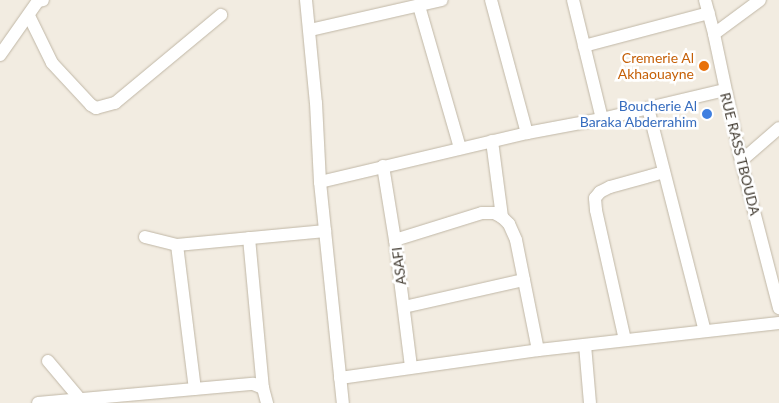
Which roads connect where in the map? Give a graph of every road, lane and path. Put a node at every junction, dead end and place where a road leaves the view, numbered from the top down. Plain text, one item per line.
1 (40, 0) edge
2 (306, 0) edge
3 (442, 0) edge
4 (491, 0) edge
5 (573, 0) edge
6 (705, 0) edge
7 (760, 0) edge
8 (419, 6) junction
9 (709, 13) junction
10 (221, 15) dead end
11 (29, 16) junction
12 (310, 30) junction
13 (714, 34) junction
14 (584, 46) junction
15 (0, 55) edge
16 (725, 90) junction
17 (648, 108) junction
18 (602, 119) junction
19 (779, 128) edge
20 (527, 133) junction
21 (492, 141) junction
22 (460, 148) junction
23 (741, 161) junction
24 (384, 166) junction
25 (664, 172) junction
26 (320, 182) junction
27 (502, 217) junction
28 (325, 231) junction
29 (145, 237) dead end
30 (249, 238) junction
31 (396, 240) junction
32 (177, 245) junction
33 (524, 280) junction
34 (404, 307) junction
35 (779, 308) edge
36 (779, 323) edge
37 (704, 331) junction
38 (625, 340) junction
39 (585, 346) junction
40 (538, 350) junction
41 (48, 362) dead end
42 (411, 366) junction
43 (340, 378) junction
44 (195, 388) junction
45 (263, 388) junction
46 (80, 399) junction
47 (38, 403) edge
48 (267, 403) edge
49 (343, 403) edge
50 (590, 403) edge

1 - 11 street
2 - 12 street
3 - 8 street
4 - 20 street
5 - 14 street
6 - 9 street, RUE RASS TBOUDA
7 - 13 street
8 - 12 street
8 - 22 street
9 - 13 street, RUE RASS TBOUDA
9 - 14 street
10 - 11 street
11 - 15 street
12 - 26 street
13 - 16 street, RUE RASS TBOUDA
14 - 18 street
16 - 17 street
16 - 23 street, RUE RASS TBOUDA
17 - 18 street
17 - 25 street
18 - 20 street
19 - 23 street
20 - 21 street
21 - 22 street
21 - 27 street
22 - 24 street
23 - 35 street, RUE RASS TBOUDA
24 - 26 street
24 - 31 street, ASAFI
25 - 37 street
25 - 38 street
26 - 28 street
27 - 31 street
27 - 33 street
28 - 30 street
28 - 43 street
29 - 32 street
30 - 32 street
30 - 45 street
31 - 34 street, ASAFI
32 - 44 street
33 - 34 street
33 - 40 street
34 - 42 street, ASAFI
36 - 37 street
37 - 38 street
38 - 39 street
39 - 40 street
39 - 50 street
40 - 42 street
41 - 46 street
42 - 43 street
43 - 49 street
44 - 45 street
44 - 46 street
45 - 48 street
46 - 47 street

